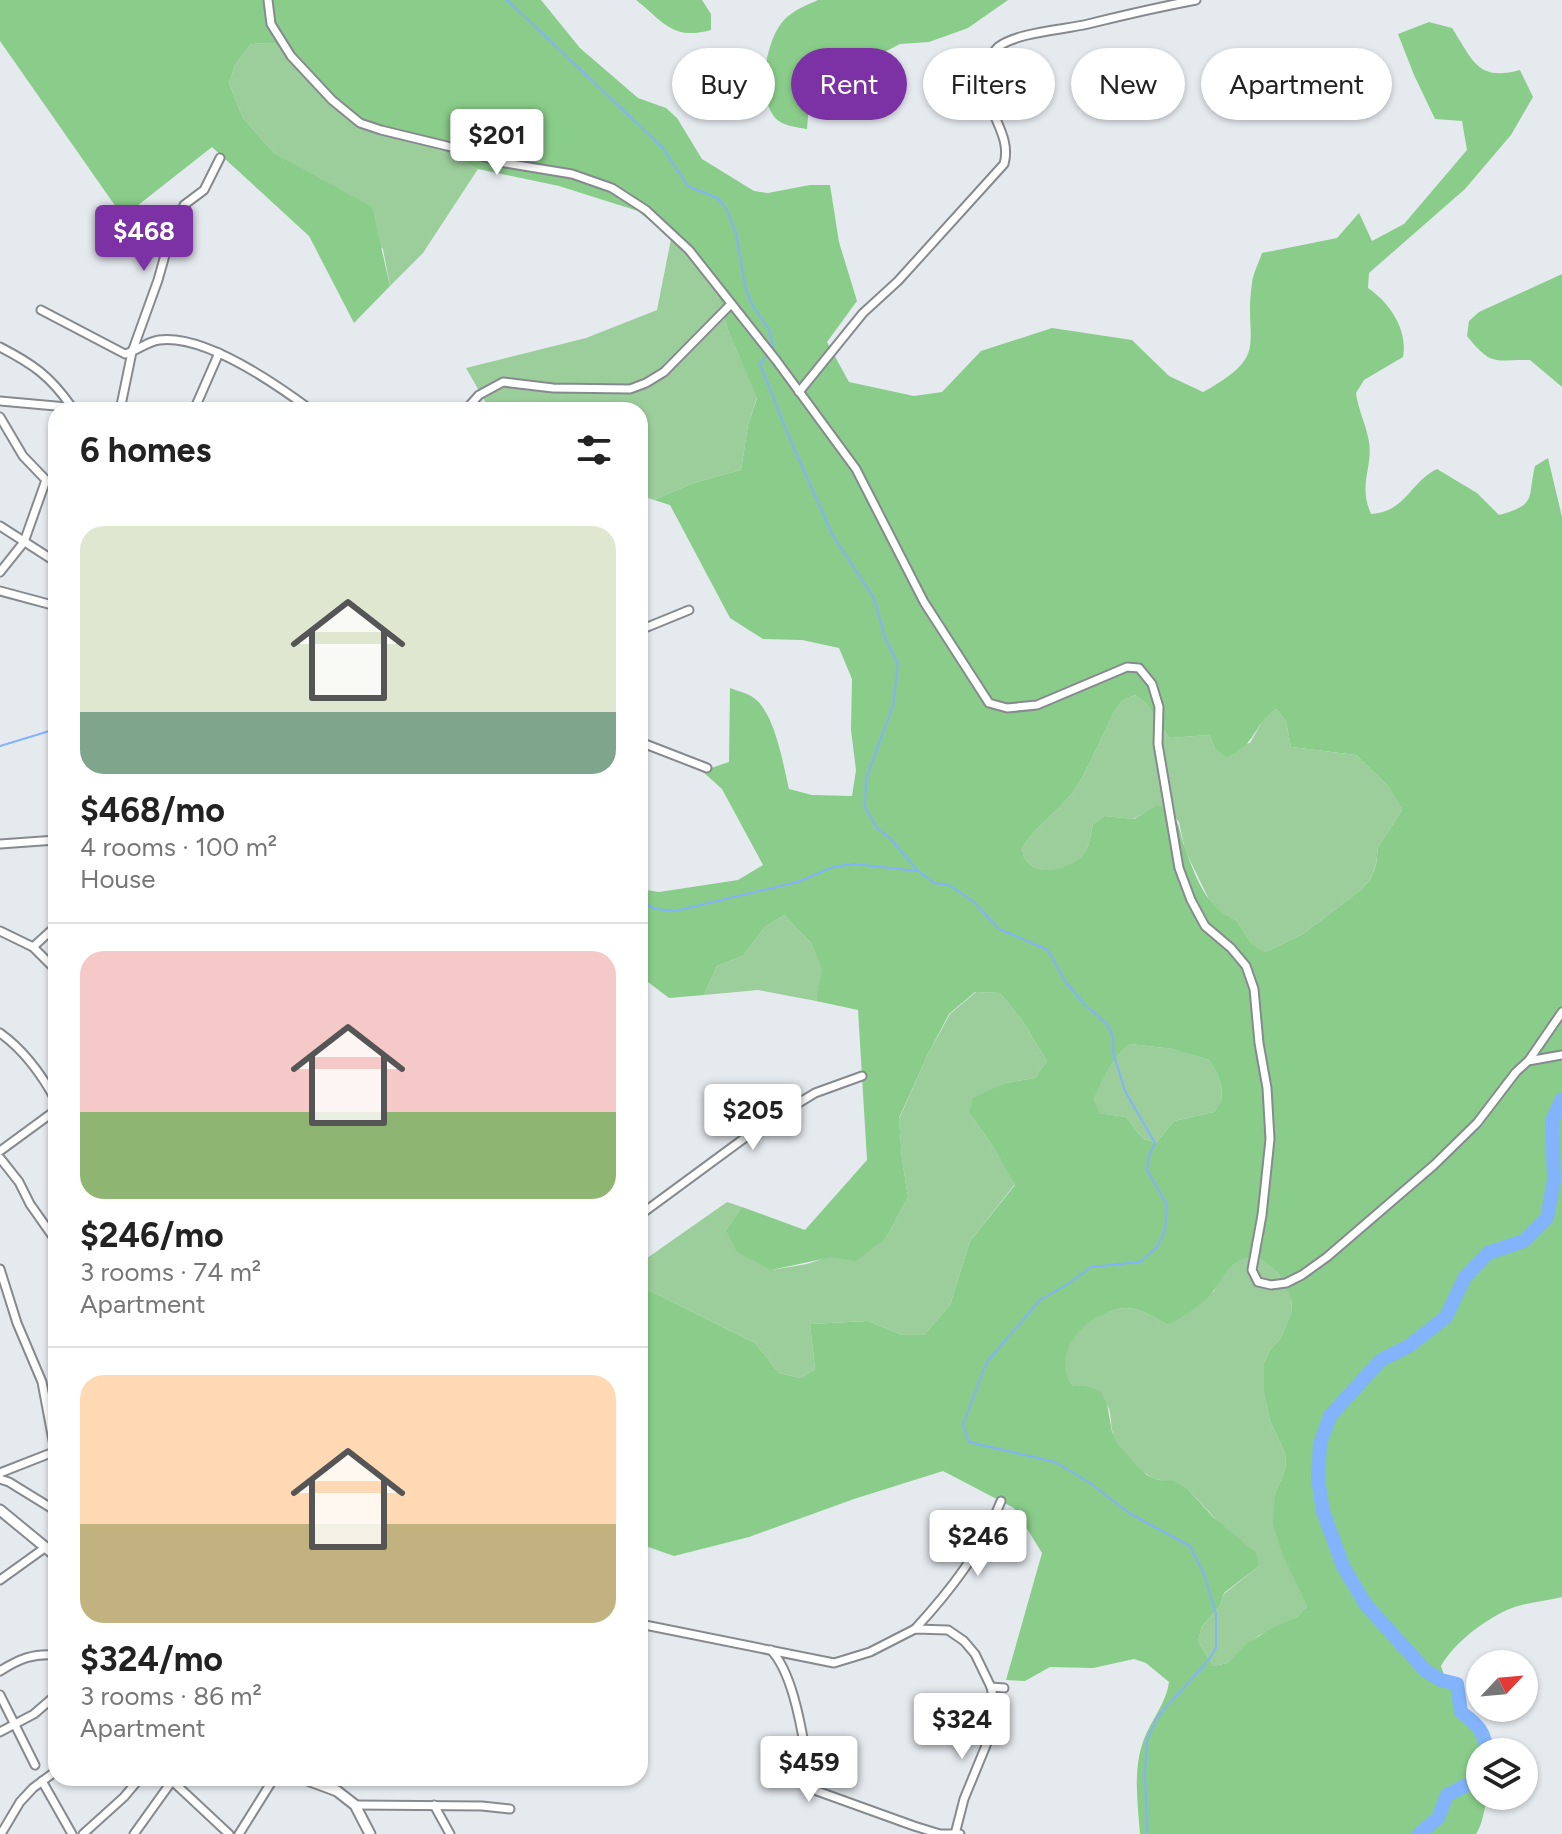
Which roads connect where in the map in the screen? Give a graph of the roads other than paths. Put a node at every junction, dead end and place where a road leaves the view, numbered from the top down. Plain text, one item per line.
1 (268, 0) edge
2 (1196, 0) edge
3 (220, 158) dead end
4 (731, 304) junction
5 (41, 310) dead end
6 (0, 347) edge
7 (132, 352) junction
8 (219, 353) junction
9 (799, 392) junction
10 (0, 401) edge
11 (68, 402) edge
12 (122, 402) edge
13 (198, 402) edge
14 (301, 402) edge
15 (473, 402) edge
16 (48, 404) edge
17 (0, 417) edge
18 (46, 480) joint
19 (0, 526) edge
20 (24, 542) junction
21 (48, 557) edge
22 (0, 572) edge
23 (0, 591) edge
24 (48, 604) edge
25 (689, 610) dead end
26 (648, 627) edge
27 (648, 745) edge
28 (707, 768) dead end
29 (48, 841) edge
30 (0, 844) edge
31 (0, 931) edge
32 (48, 933) edge
33 (33, 947) junction
34 (47, 959) edge
35 (1562, 1012) edge
36 (0, 1033) edge
37 (1562, 1055) edge
38 (1528, 1061) junction
39 (862, 1076) dead end
40 (48, 1088) edge
41 (48, 1116) edge
42 (0, 1151) edge
43 (0, 1158) edge
44 (648, 1209) edge
45 (48, 1230) edge
46 (0, 1269) edge
47 (48, 1414) edge
48 (48, 1454) edge
49 (0, 1473) edge
50 (0, 1479) edge
51 (1001, 1501) dead end
52 (48, 1506) edge
53 (0, 1510) edge
54 (46, 1547) joint
55 (0, 1580) edge
56 (648, 1626) edge
57 (915, 1629) junction
58 (769, 1648) junction
59 (48, 1654) edge
60 (0, 1671) edge
61 (991, 1687) junction
62 (1004, 1688) dead end
63 (0, 1695) edge
64 (48, 1702) edge
65 (14, 1725) junction
66 (0, 1732) edge
67 (35, 1765) dead end
68 (48, 1777) edge
69 (42, 1781) junction
70 (133, 1786) edge
71 (166, 1786) edge
72 (177, 1786) edge
73 (269, 1786) edge
74 (324, 1786) edge
75 (355, 1805) junction
76 (434, 1805) junction
77 (510, 1809) dead end
78 (4, 1831) edge
79 (72, 1834) edge
80 (83, 1834) edge
81 (134, 1834) edge
82 (229, 1834) edge
83 (239, 1834) edge
84 (370, 1834) edge
85 (450, 1834) edge
86 (957, 1834) edge

1 - 4 street
2 - 9 street
3 - 7 street
4 - 9 street
4 - 15 street
5 - 7 street
6 - 11 street
7 - 8 street
7 - 12 street
8 - 13 street
8 - 14 street
9 - 38 street
10 - 16 street
17 - 18 street
18 - 20 street
19 - 20 street
20 - 21 street
20 - 22 street
23 - 24 street
25 - 26 street
27 - 28 street
29 - 30 street
31 - 33 street
32 - 33 street
33 - 34 street
35 - 38 street
36 - 40 street
37 - 38 street
39 - 44 street
41 - 42 street
43 - 45 street
46 - 47 street
48 - 49 street
50 - 52 street
51 - 57 street
53 - 54 street
54 - 55 street
56 - 58 street
57 - 58 street
57 - 61 street
58 - 86 street
59 - 60 street
61 - 62 street
61 - 86 street
63 - 65 street
64 - 65 street
65 - 66 street
65 - 67 street
68 - 69 street
69 - 78 street
69 - 79 street
70 - 80 street
71 - 81 street
72 - 82 street
73 - 83 street
74 - 75 street
75 - 76 street
75 - 84 street
76 - 77 street
76 - 85 street

